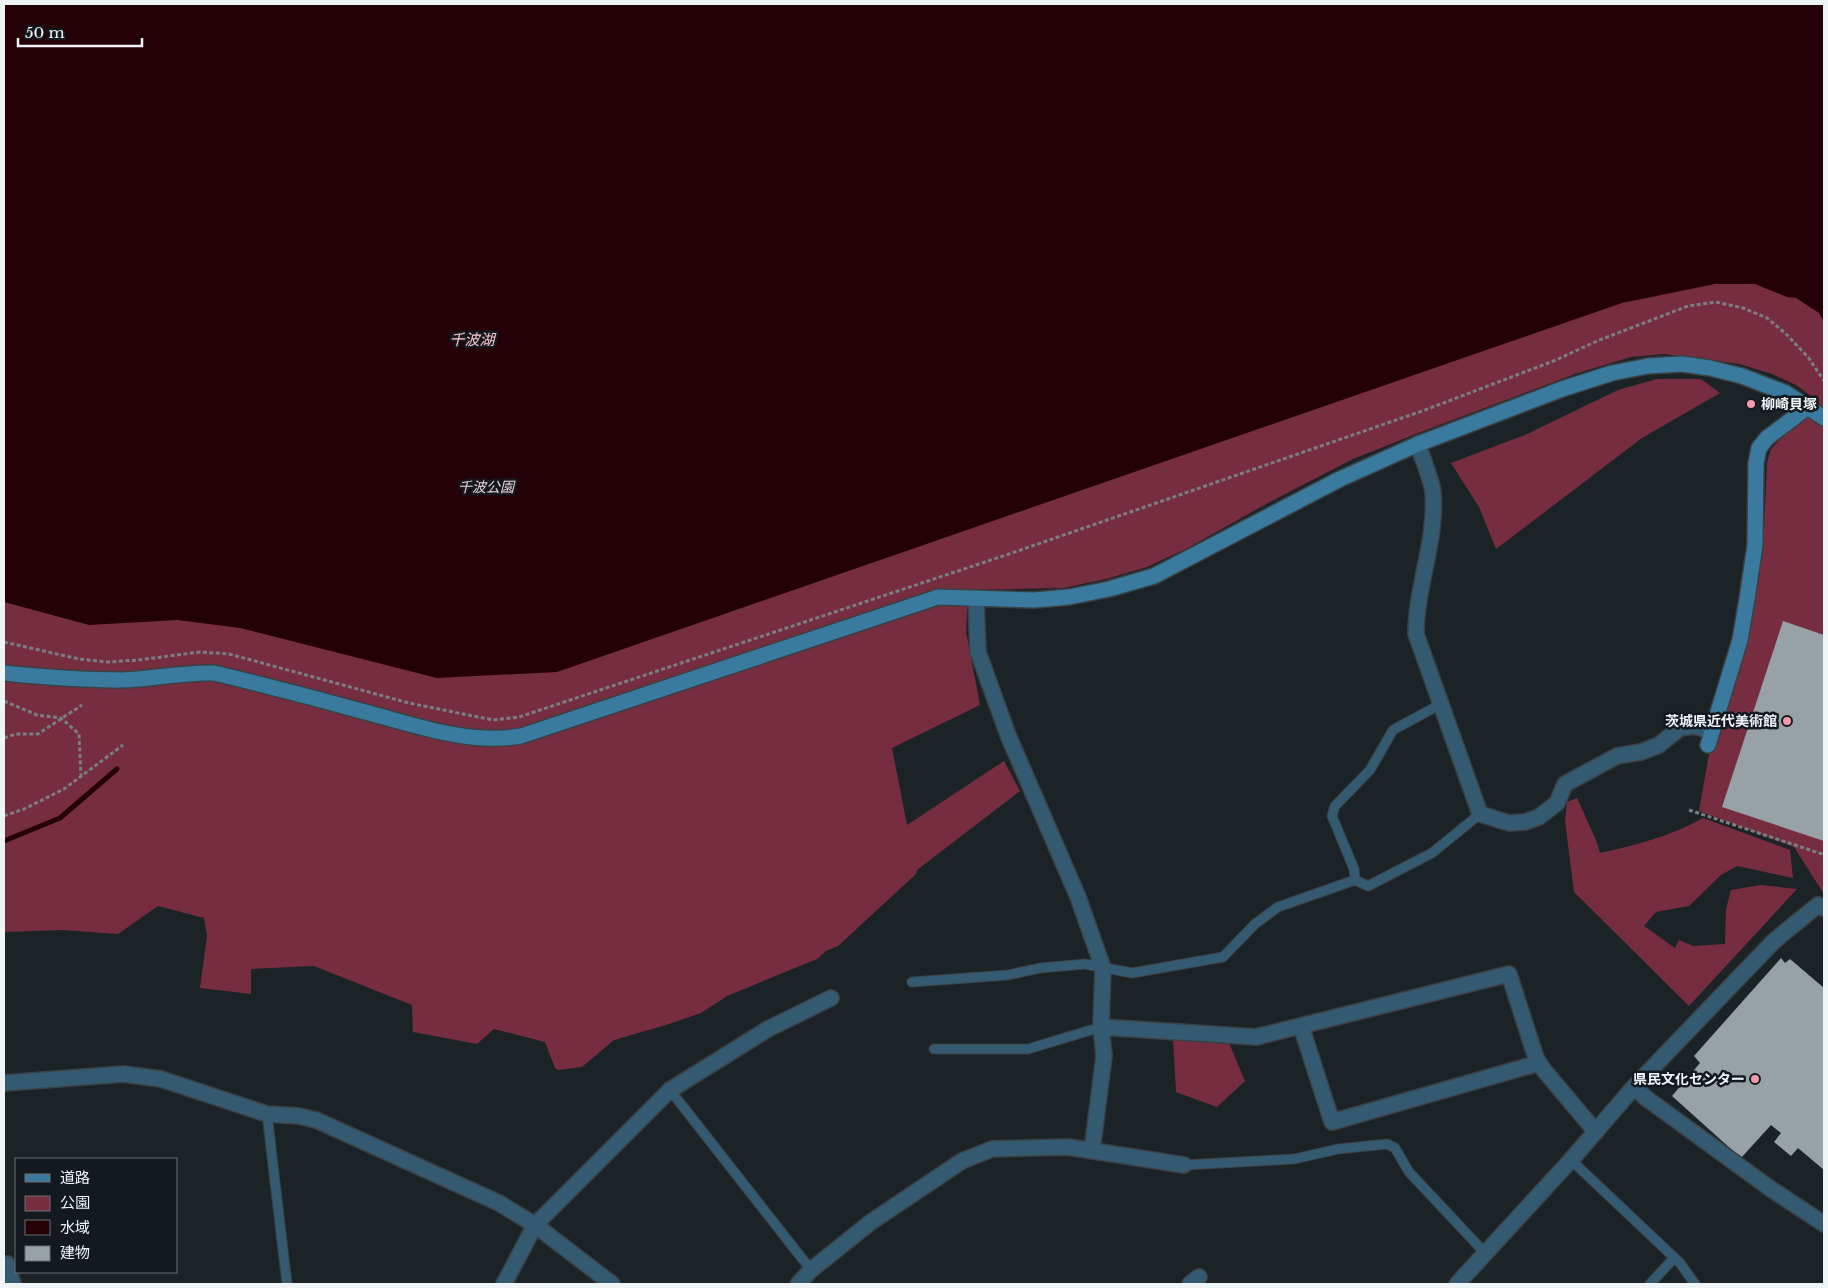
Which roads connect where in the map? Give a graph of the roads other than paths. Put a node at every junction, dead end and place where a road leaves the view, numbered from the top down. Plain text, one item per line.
1 (1808, 407) junction
2 (1824, 418) edge
3 (1418, 444) junction
4 (976, 598) junction
5 (4, 673) edge
6 (1441, 704) junction
7 (1480, 814) junction
8 (1355, 880) junction
9 (1824, 908) edge
10 (1103, 968) junction
11 (912, 982) dead end
12 (831, 998) dead end
13 (1301, 1026) junction
14 (1101, 1027) junction
15 (934, 1048) dead end
16 (1539, 1063) junction
17 (4, 1083) edge
18 (1634, 1087) junction
19 (670, 1090) junction
20 (267, 1114) junction
21 (1596, 1132) junction
22 (1092, 1151) junction
23 (1572, 1160) junction
24 (1184, 1165) joint
25 (1824, 1224) edge
26 (535, 1225) junction
27 (1486, 1254) junction
28 (1674, 1258) junction
29 (7, 1264) dead end
30 (811, 1270) junction
31 (13, 1284) edge
32 (288, 1284) edge
33 (504, 1284) edge
34 (612, 1284) edge
35 (798, 1284) edge
36 (1457, 1284) edge
37 (1650, 1284) edge
38 (1695, 1284) edge

1 - 2 street
1 - 3 street
1 - 7 street
3 - 4 street
3 - 6 street
4 - 5 street
4 - 10 street
6 - 7 street
6 - 8 lane
7 - 8 lane
8 - 10 lane
9 - 18 street
10 - 11 lane
10 - 14 street
12 - 19 street
13 - 14 street
13 - 16 street
13 - 16 street
14 - 15 lane
14 - 22 street
16 - 21 street
17 - 20 street
18 - 21 street
18 - 25 street
19 - 26 street
19 - 30 lane
20 - 26 street
20 - 32 lane
21 - 23 street
22 - 24 street
22 - 30 street
23 - 27 street
23 - 28 lane
24 - 27 lane
26 - 33 street
26 - 34 street
27 - 36 street
28 - 37 lane
28 - 38 lane
29 - 31 street
30 - 35 street

